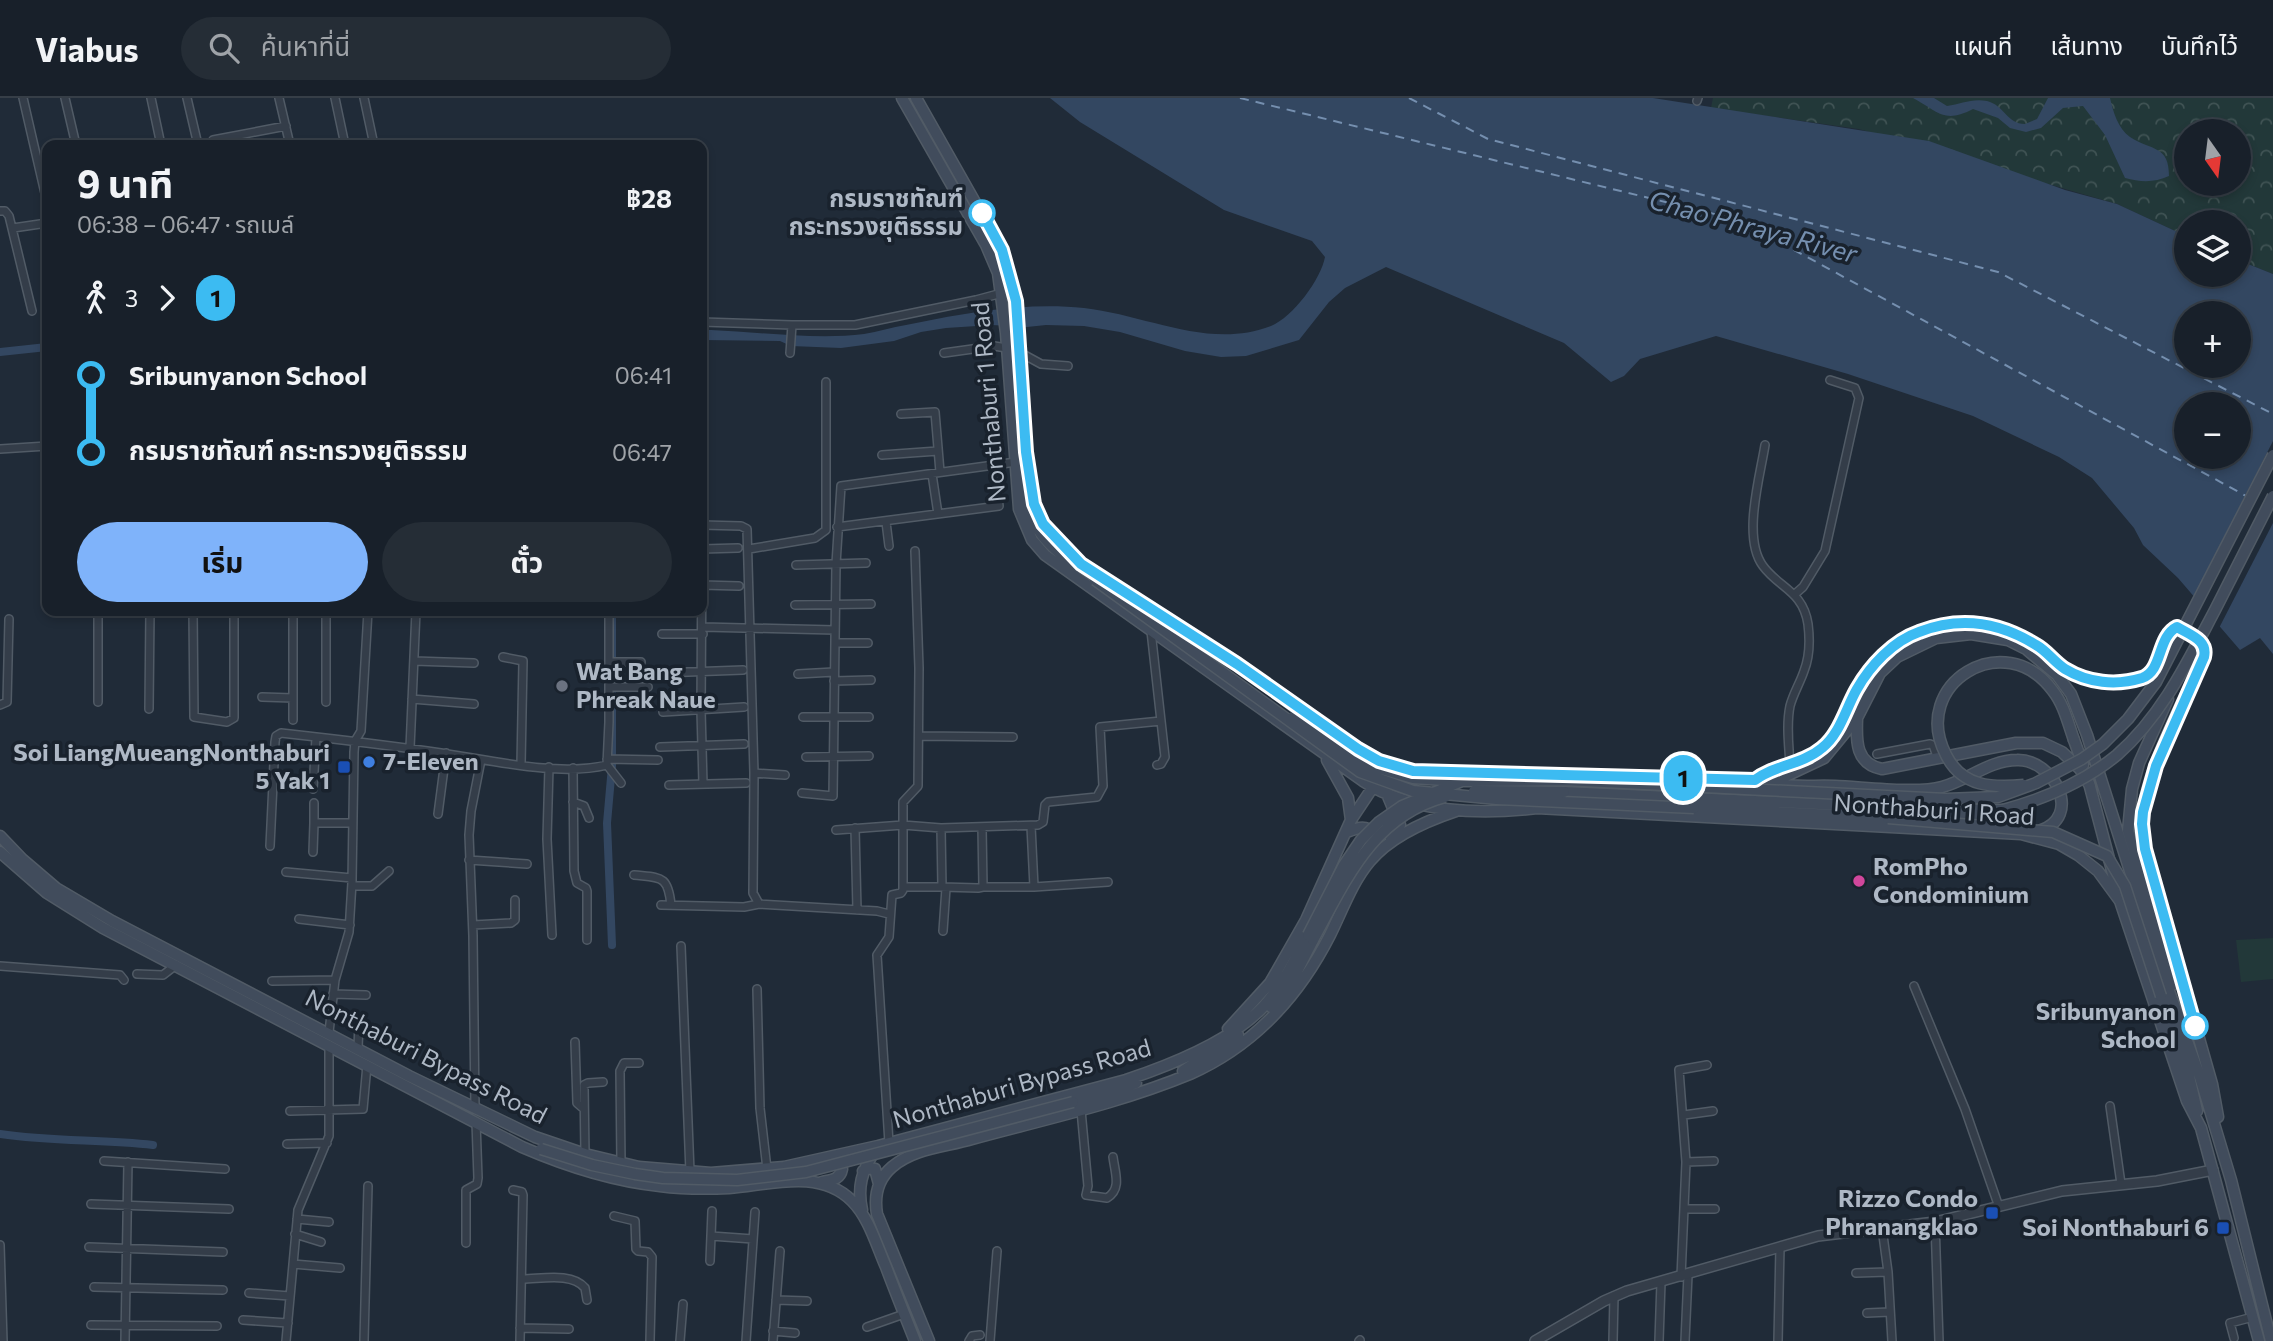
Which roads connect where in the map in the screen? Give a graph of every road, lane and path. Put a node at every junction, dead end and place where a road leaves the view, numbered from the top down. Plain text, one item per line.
1 (23, 98) edge
2 (65, 98) edge
3 (151, 98) edge
4 (187, 98) edge
5 (279, 98) edge
6 (335, 98) edge
7 (364, 98) edge
8 (902, 98) edge
9 (916, 98) edge
10 (286, 127) junction
11 (75, 140) edge
12 (160, 140) edge
13 (197, 140) edge
14 (218, 140) edge
15 (289, 140) edge
16 (344, 140) edge
17 (373, 140) edge
18 (42, 180) edge
19 (0, 211) edge
20 (42, 224) edge
21 (13, 228) junction
22 (1002, 298) junction
23 (32, 312) dead end
24 (707, 321) edge
25 (792, 327) junction
26 (1007, 348) junction
27 (790, 351) dead end
28 (1019, 352) junction
29 (944, 353) dead end
30 (1068, 366) dead end
31 (1829, 380) dead end
32 (826, 382) dead end
33 (901, 414) dead end
34 (1765, 445) dead end
35 (42, 446) edge
36 (0, 449) edge
37 (938, 451) junction
38 (2273, 455) edge
39 (881, 456) dead end
40 (1016, 462) junction
41 (936, 473) junction
42 (996, 482) dead end
43 (2273, 496) edge
44 (938, 514) junction
45 (886, 522) junction
46 (707, 525) edge
47 (837, 527) junction
48 (889, 546) dead end
49 (738, 548) dead end
50 (707, 549) edge
51 (748, 549) junction
52 (915, 551) dead end
53 (836, 564) junction
54 (866, 564) dead end
55 (796, 565) dead end
56 (1099, 579) junction
57 (707, 585) edge
58 (739, 586) dead end
59 (1795, 594) junction
60 (835, 604) junction
61 (871, 604) dead end
62 (795, 606) dead end
63 (98, 616) edge
64 (150, 616) edge
65 (193, 616) edge
66 (234, 616) edge
67 (293, 616) edge
68 (326, 616) edge
69 (368, 616) edge
70 (416, 616) edge
71 (609, 616) edge
72 (703, 616) edge
73 (9, 619) dead end
74 (750, 627) junction
75 (835, 630) junction
76 (703, 631) junction
77 (1151, 631) junction
78 (662, 634) dead end
79 (835, 643) junction
80 (868, 643) dead end
81 (503, 657) dead end
82 (414, 661) junction
83 (613, 662) junction
84 (641, 662) dead end
85 (474, 663) dead end
86 (743, 670) dead end
87 (701, 672) junction
88 (661, 673) dead end
89 (799, 674) dead end
90 (834, 677) junction
91 (871, 680) dead end
92 (2175, 686) junction
93 (614, 687) junction
94 (648, 687) dead end
95 (262, 697) dead end
96 (293, 698) junction
97 (412, 699) junction
98 (98, 702) dead end
99 (326, 702) dead end
100 (474, 704) dead end
101 (0, 705) edge
102 (744, 707) dead end
103 (149, 709) dead end
104 (701, 710) junction
105 (663, 712) dead end
106 (803, 717) dead end
107 (835, 717) junction
108 (869, 717) dead end
109 (1857, 718) junction
110 (293, 720) dead end
111 (1161, 721) junction
112 (1335, 734) junction
113 (920, 736) junction
114 (316, 737) junction
115 (1013, 737) dead end
116 (355, 741) junction
117 (744, 744) dead end
118 (702, 745) junction
119 (660, 747) dead end
120 (410, 748) junction
121 (1320, 752) junction
122 (446, 754) junction
123 (1877, 754) dead end
124 (869, 756) dead end
125 (806, 757) dead end
126 (835, 757) junction
127 (1938, 759) junction
128 (481, 760) junction
129 (658, 760) dead end
130 (612, 761) junction
131 (521, 765) junction
132 (1157, 765) dead end
133 (1790, 765) junction
134 (549, 767) junction
135 (573, 768) junction
136 (1413, 771) junction
137 (754, 773) junction
138 (1537, 774) junction
139 (785, 775) dead end
140 (1755, 780) junction
141 (1462, 781) junction
142 (621, 783) dead end
143 (746, 783) dead end
144 (1771, 783) junction
145 (2036, 783) junction
146 (704, 784) junction
147 (1378, 784) junction
148 (669, 785) dead end
149 (2090, 786) junction
150 (313, 789) dead end
151 (802, 793) dead end
152 (1387, 793) junction
153 (573, 802) junction
154 (314, 803) dead end
155 (1537, 808) junction
156 (2003, 810) junction
157 (1457, 811) junction
158 (438, 814) dead end
159 (589, 818) dead end
160 (1888, 818) junction
161 (1351, 821) junction
162 (314, 823) junction
163 (352, 823) junction
164 (903, 825) junction
165 (1031, 826) junction
166 (982, 827) junction
167 (855, 828) junction
168 (941, 828) junction
169 (836, 830) dead end
170 (1347, 832) junction
171 (2021, 834) junction
172 (0, 836) edge
173 (270, 846) dead end
174 (1382, 850) junction
175 (0, 852) edge
176 (313, 852) dead end
177 (469, 860) junction
178 (1370, 860) junction
179 (527, 864) dead end
180 (286, 872) dead end
181 (388, 872) dead end
182 (634, 875) dead end
183 (352, 882) junction
184 (1108, 882) dead end
185 (903, 887) junction
186 (944, 887) junction
187 (983, 887) junction
188 (1034, 887) junction
189 (514, 900) dead end
190 (2120, 901) junction
191 (759, 904) junction
192 (661, 905) dead end
193 (671, 905) junction
194 (857, 910) junction
195 (890, 914) junction
196 (299, 919) dead end
197 (350, 925) junction
198 (473, 925) junction
199 (943, 931) dead end
200 (552, 935) dead end
201 (1311, 937) junction
202 (587, 940) dead end
203 (681, 946) dead end
204 (176, 965) junction
205 (0, 966) edge
206 (137, 974) dead end
207 (124, 980) dead end
208 (335, 980) junction
209 (272, 981) dead end
210 (1914, 986) dead end
211 (757, 989) dead end
212 (333, 994) junction
213 (366, 995) dead end
214 (2176, 1007) junction
215 (344, 1019) dead end
216 (329, 1032) junction
217 (1215, 1041) junction
218 (575, 1042) dead end
219 (328, 1045) junction
220 (358, 1048) junction
221 (1211, 1053) junction
222 (639, 1063) dead end
223 (367, 1065) junction
224 (1707, 1065) dead end
225 (603, 1082) dead end
226 (1162, 1084) junction
227 (2110, 1106) dead end
228 (475, 1108) junction
229 (584, 1109) junction
230 (1081, 1110) junction
231 (290, 1111) dead end
232 (330, 1111) junction
233 (1713, 1111) dead end
234 (1684, 1115) junction
235 (477, 1121) junction
236 (2201, 1128) junction
237 (503, 1137) junction
238 (327, 1143) junction
239 (287, 1144) dead end
240 (883, 1145) junction
241 (585, 1154) junction
242 (1113, 1157) dead end
243 (821, 1160) junction
244 (104, 1161) dead end
245 (1714, 1161) dead end
246 (2226, 1161) junction
247 (128, 1162) junction
248 (1686, 1162) junction
249 (621, 1163) junction
250 (225, 1169) dead end
251 (766, 1169) junction
252 (2213, 1170) junction
253 (863, 1171) junction
254 (690, 1172) junction
255 (821, 1182) junction
256 (879, 1184) junction
257 (2121, 1184) junction
258 (368, 1186) dead end
259 (513, 1190) dead end
260 (91, 1204) dead end
261 (127, 1205) junction
262 (1999, 1206) junction
263 (229, 1209) dead end
264 (1685, 1209) junction
265 (1715, 1209) dead end
266 (712, 1211) dead end
267 (755, 1212) dead end
268 (863, 1213) junction
269 (614, 1216) dead end
270 (297, 1219) junction
271 (329, 1222) dead end
272 (1935, 1222) junction
273 (1882, 1228) junction
274 (295, 1233) junction
275 (711, 1236) junction
276 (753, 1239) junction
277 (321, 1242) dead end
278 (466, 1244) dead end
279 (0, 1245) edge
280 (89, 1247) dead end
281 (1780, 1247) junction
282 (127, 1249) junction
283 (780, 1251) dead end
284 (997, 1251) dead end
285 (223, 1252) dead end
286 (710, 1261) dead end
287 (293, 1264) junction
288 (340, 1268) dead end
289 (1888, 1272) junction
290 (1856, 1273) dead end
291 (1684, 1276) junction
292 (523, 1279) junction
293 (1661, 1282) junction
294 (94, 1287) dead end
295 (126, 1288) junction
296 (223, 1290) dead end
297 (248, 1293) dead end
298 (290, 1296) junction
299 (1615, 1296) junction
300 (587, 1300) dead end
301 (776, 1300) junction
302 (807, 1301) dead end
303 (683, 1304) dead end
304 (1890, 1312) junction
305 (904, 1314) junction
306 (1867, 1314) dead end
307 (2253, 1317) junction
308 (243, 1320) dead end
309 (288, 1323) junction
310 (91, 1325) dead end
311 (125, 1325) junction
312 (217, 1326) dead end
313 (867, 1327) dead end
314 (520, 1328) junction
315 (569, 1329) dead end
316 (773, 1331) junction
317 (795, 1333) dead end
318 (980, 1335) dead end
319 (2234, 1338) dead end
320 (3, 1341) edge
321 (125, 1341) edge
322 (286, 1341) edge
323 (364, 1341) edge
324 (520, 1341) edge
325 (650, 1341) edge
326 (680, 1341) edge
327 (746, 1341) edge
328 (773, 1341) edge
329 (915, 1341) edge
330 (929, 1341) edge
331 (969, 1341) edge
332 (990, 1341) edge
333 (1535, 1341) edge
334 (1613, 1341) edge
335 (1659, 1341) edge
336 (1685, 1341) edge
337 (1778, 1341) edge
338 (1892, 1341) edge
339 (1939, 1341) edge
340 (2259, 1341) edge
341 (2271, 1341) edge

1 - 18 street
2 - 11 street
3 - 12 street
4 - 13 street
5 - 10 street
6 - 16 street
7 - 17 street
8 - 22 main road, Nonthaburi 1 Road
9 - 28 main road, Nonthaburi 1 Road
10 - 14 street
10 - 15 street
19 - 21 street
20 - 21 street
21 - 23 street
22 - 25 street
22 - 26 main road, Nonthaburi 1 Road
24 - 25 street
25 - 27 street
26 - 29 street
26 - 40 main road, Nonthaburi 1 Road
28 - 30 street
28 - 56 main road, Nonthaburi 1 Road
31 - 59 street
32 - 51 street
33 - 37 street
34 - 59 street
35 - 36 street
37 - 39 street
37 - 41 street
38 - 145 main road, Nonthaburi Bypass Road, bridge
40 - 41 street
40 - 56 main road
40 - 77 main road, Nonthaburi 1 Road
41 - 44 street
41 - 47 street
42 - 44 street
43 - 92 main road, bridge
44 - 45 street
45 - 47 street
45 - 48 street
46 - 51 street
47 - 53 street
49 - 50 street
51 - 74 street
52 - 113 street
53 - 54 street
53 - 55 street
53 - 60 street
56 - 112 main road, Nonthaburi 1 Road
56 - 141 main road, bridge
56 - 160 main road, bridge
57 - 58 street
59 - 133 street
60 - 61 street
60 - 62 street
60 - 75 street
63 - 98 street
64 - 103 street
65 - 66 street
67 - 96 street
68 - 99 street
69 - 116 street
70 - 82 street
71 - 83 street
72 - 76 street
73 - 101 street
74 - 75 street
74 - 76 street
74 - 137 street
75 - 79 street
76 - 78 street
76 - 87 street
77 - 111 street
77 - 121 main road, Nonthaburi 1 Road
79 - 80 street
79 - 90 street
81 - 131 street
82 - 85 street
82 - 97 street
83 - 84 street
83 - 93 street
86 - 87 street
87 - 88 street
87 - 104 street
89 - 90 street
90 - 91 street
90 - 107 street
92 - 156 main road, bridge
92 - 214 main road, bridge
93 - 94 street
93 - 130 street
95 - 96 street
96 - 110 street
97 - 100 street
97 - 120 street
102 - 104 street
104 - 105 street
104 - 118 street
106 - 107 street
107 - 108 street
107 - 126 street
109 - 127 main road
109 - 144 main road, Nonthaburi 1 Road
109 - 214 main road, Nonthaburi 1 Road
111 - 132 street
111 - 165 street
112 - 136 main road, Nonthaburi 1 Road
112 - 147 main road, Nonthaburi 1 Road
113 - 115 street
113 - 164 street
114 - 116 street
114 - 150 street
114 - 173 street
116 - 120 street
116 - 163 street
117 - 118 street
118 - 119 street
118 - 146 street
120 - 122 street
121 - 147 main road, Nonthaburi 1 Road
121 - 161 main road
122 - 128 street
122 - 158 street
123 - 127 street
124 - 126 street
125 - 126 street
126 - 151 street
127 - 149 main road
128 - 131 street
128 - 177 street
129 - 130 street
130 - 135 street
130 - 142 street
131 - 134 street
133 - 140 main road
133 - 246 main road
134 - 135 street
134 - 200 street
135 - 153 street
136 - 138 main road, Nonthaburi 1 Road
136 - 147 main road
137 - 139 street
137 - 191 street
138 - 140 main road, Nonthaburi 1 Road
138 - 155 main road
140 - 144 main road, Nonthaburi 1 Road
141 - 145 main road, Nonthaburi Bypass Road, bridge
141 - 201 main road, Nonthaburi Bypass Road, bridge
143 - 146 street
144 - 171 main road
145 - 149 main road, bridge
146 - 148 street
147 - 152 main road, Nonthaburi 1 Road
147 - 161 main road, Nonthaburi Bypass Road
149 - 190 main road
152 - 157 main road, Nonthaburi 1 Road
152 - 174 main road
153 - 159 street
153 - 202 street
154 - 162 street
155 - 157 main road, Nonthaburi 1 Road
155 - 171 main road, Nonthaburi 1 Road
156 - 160 main road, bridge
156 - 201 main road, Nonthaburi Bypass Road, bridge
157 - 174 main road, Nonthaburi Bypass Road
160 - 236 main road, bridge
161 - 170 main road, Nonthaburi Bypass Road
162 - 163 street
162 - 176 street
163 - 183 street
164 - 167 street
164 - 168 street
164 - 185 street
165 - 166 street
165 - 188 street
166 - 168 street
166 - 187 street
167 - 169 street
167 - 194 street
168 - 186 street
170 - 178 main road
170 - 217 main road, Nonthaburi Bypass Road
171 - 190 main road, Nonthaburi 1 Road
172 - 216 main road, Nonthaburi Bypass Road
174 - 178 main road, Nonthaburi Bypass Road
175 - 204 main road, Nonthaburi Bypass Road
177 - 179 street
177 - 198 street
178 - 226 main road, Nonthaburi Bypass Road
180 - 183 street
181 - 183 street
182 - 193 street
183 - 197 street
184 - 188 street
185 - 186 street
185 - 195 street
186 - 187 street
186 - 199 street
187 - 188 street
189 - 198 street
190 - 236 main road, Nonthaburi 1 Road
191 - 193 street
191 - 194 street
192 - 193 street
194 - 195 street
195 - 240 street
196 - 197 street
197 - 208 street
198 - 228 street
201 - 217 main road, Nonthaburi Bypass Road
201 - 221 main road, Nonthaburi Bypass Road
203 - 254 street
204 - 206 street
204 - 219 main road, Nonthaburi Bypass Road
205 - 207 street
208 - 209 street
208 - 212 street
210 - 262 street
211 - 251 street
212 - 213 street
212 - 216 street
214 - 246 main road, Nonthaburi 1 Road
215 - 220 street
216 - 220 main road, Nonthaburi Bypass Road
217 - 240 main road, Nonthaburi Bypass Road
218 - 229 street
219 - 223 main road, Nonthaburi Bypass Road
219 - 232 street
220 - 228 main road, Nonthaburi Bypass Road
221 - 226 main road, Nonthaburi Bypass Road
221 - 237 main road, bridge
222 - 249 street
223 - 232 street
223 - 235 main road, Nonthaburi Bypass Road
224 - 234 street
225 - 229 street
226 - 230 main road, Nonthaburi Bypass Road
227 - 257 street
228 - 241 main road, Nonthaburi Bypass Road
229 - 241 street
230 - 242 street
230 - 256 main road, Nonthaburi Bypass Road
231 - 232 street
232 - 238 street
233 - 234 street
234 - 248 street
235 - 237 main road, Nonthaburi Bypass Road
235 - 278 street
236 - 252 main road, Nonthaburi 1 Road
237 - 255 main road, Nonthaburi Bypass Road
238 - 239 street
238 - 270 street
240 - 243 main road, Nonthaburi Bypass Road
240 - 253 main road, Nonthaburi Bypass Road
241 - 249 main road, Nonthaburi Bypass Road
243 - 251 main road, Nonthaburi Bypass Road
243 - 255 main road
244 - 247 street
245 - 248 street
246 - 341 main road, Nonthaburi 1 Road
247 - 250 street
247 - 261 street
248 - 264 street
249 - 254 main road, Nonthaburi Bypass Road
251 - 254 main road, Nonthaburi Bypass Road
252 - 257 street
252 - 307 main road, Nonthaburi 1 Road
253 - 256 main road
253 - 268 main road, Nonthaburi Bypass Road
255 - 268 main road, Nonthaburi Bypass Road
256 - 330 main road
257 - 262 street
258 - 323 street
259 - 292 street
260 - 261 street
261 - 263 street
261 - 282 street
262 - 272 street
264 - 265 street
264 - 291 street
266 - 275 street
267 - 276 street
268 - 305 main road, Nonthaburi Bypass Road
269 - 325 street
270 - 271 street
270 - 274 street
272 - 273 street
272 - 339 street
273 - 281 street
273 - 289 street
274 - 277 street
274 - 287 street
275 - 276 street
275 - 286 street
276 - 327 street
279 - 320 street
280 - 282 street
281 - 291 street
281 - 337 street
282 - 285 street
282 - 295 street
283 - 301 street
284 - 332 street
287 - 288 street
287 - 298 street
289 - 290 street
289 - 304 street
291 - 293 street
291 - 336 street
292 - 300 street
292 - 314 street
293 - 299 street
293 - 335 street
294 - 295 street
295 - 296 street
295 - 311 street
297 - 298 street
298 - 309 street
299 - 333 street
299 - 334 street
301 - 302 street
301 - 316 street
303 - 326 street
304 - 306 street
304 - 338 street
305 - 313 street
305 - 329 main road, Nonthaburi Bypass Road
307 - 319 street
307 - 340 main road, Nonthaburi 1 Road
308 - 309 street
309 - 322 street
310 - 311 street
311 - 312 street
311 - 321 street
314 - 315 street
314 - 324 street
316 - 317 street
316 - 328 street
318 - 331 street

